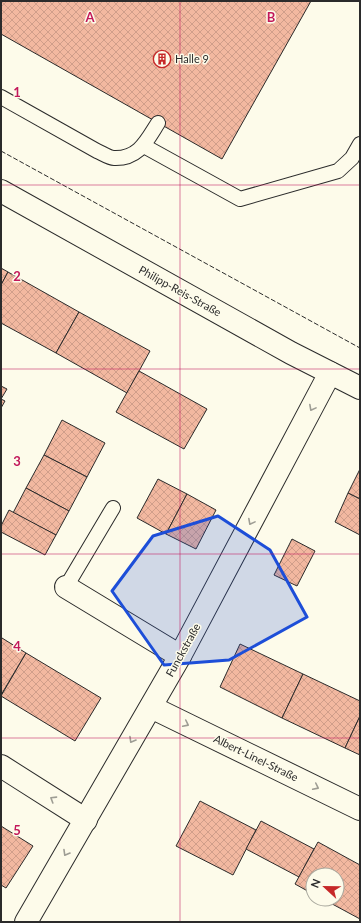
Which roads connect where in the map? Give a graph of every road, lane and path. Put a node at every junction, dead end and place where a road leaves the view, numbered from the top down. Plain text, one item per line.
1 (1, 97) edge
2 (158, 123) dead end
3 (360, 144) edge
4 (144, 146) junction
5 (1, 191) edge
6 (330, 373) junction
7 (360, 388) edge
8 (113, 508) dead end
9 (66, 587) joint
10 (180, 656) junction
11 (151, 707) junction
12 (1, 766) edge
13 (360, 809) edge
14 (86, 820) junction
15 (26, 922) edge

1 - 4 lane
2 - 4 lane
3 - 4 lane
5 - 6 street, Philipp-Reis-Straße
6 - 7 street, Philipp-Reis-Straße
6 -> 10 street, Funckstraße
8 - 9 lane
9 - 10 street
10 - 11 street, Funckstraße
11 -> 13 street, Albert-Linel-Straße
11 -> 14 street, Funckstraße
14 -> 12 street
14 -> 15 street, Funckstraße

